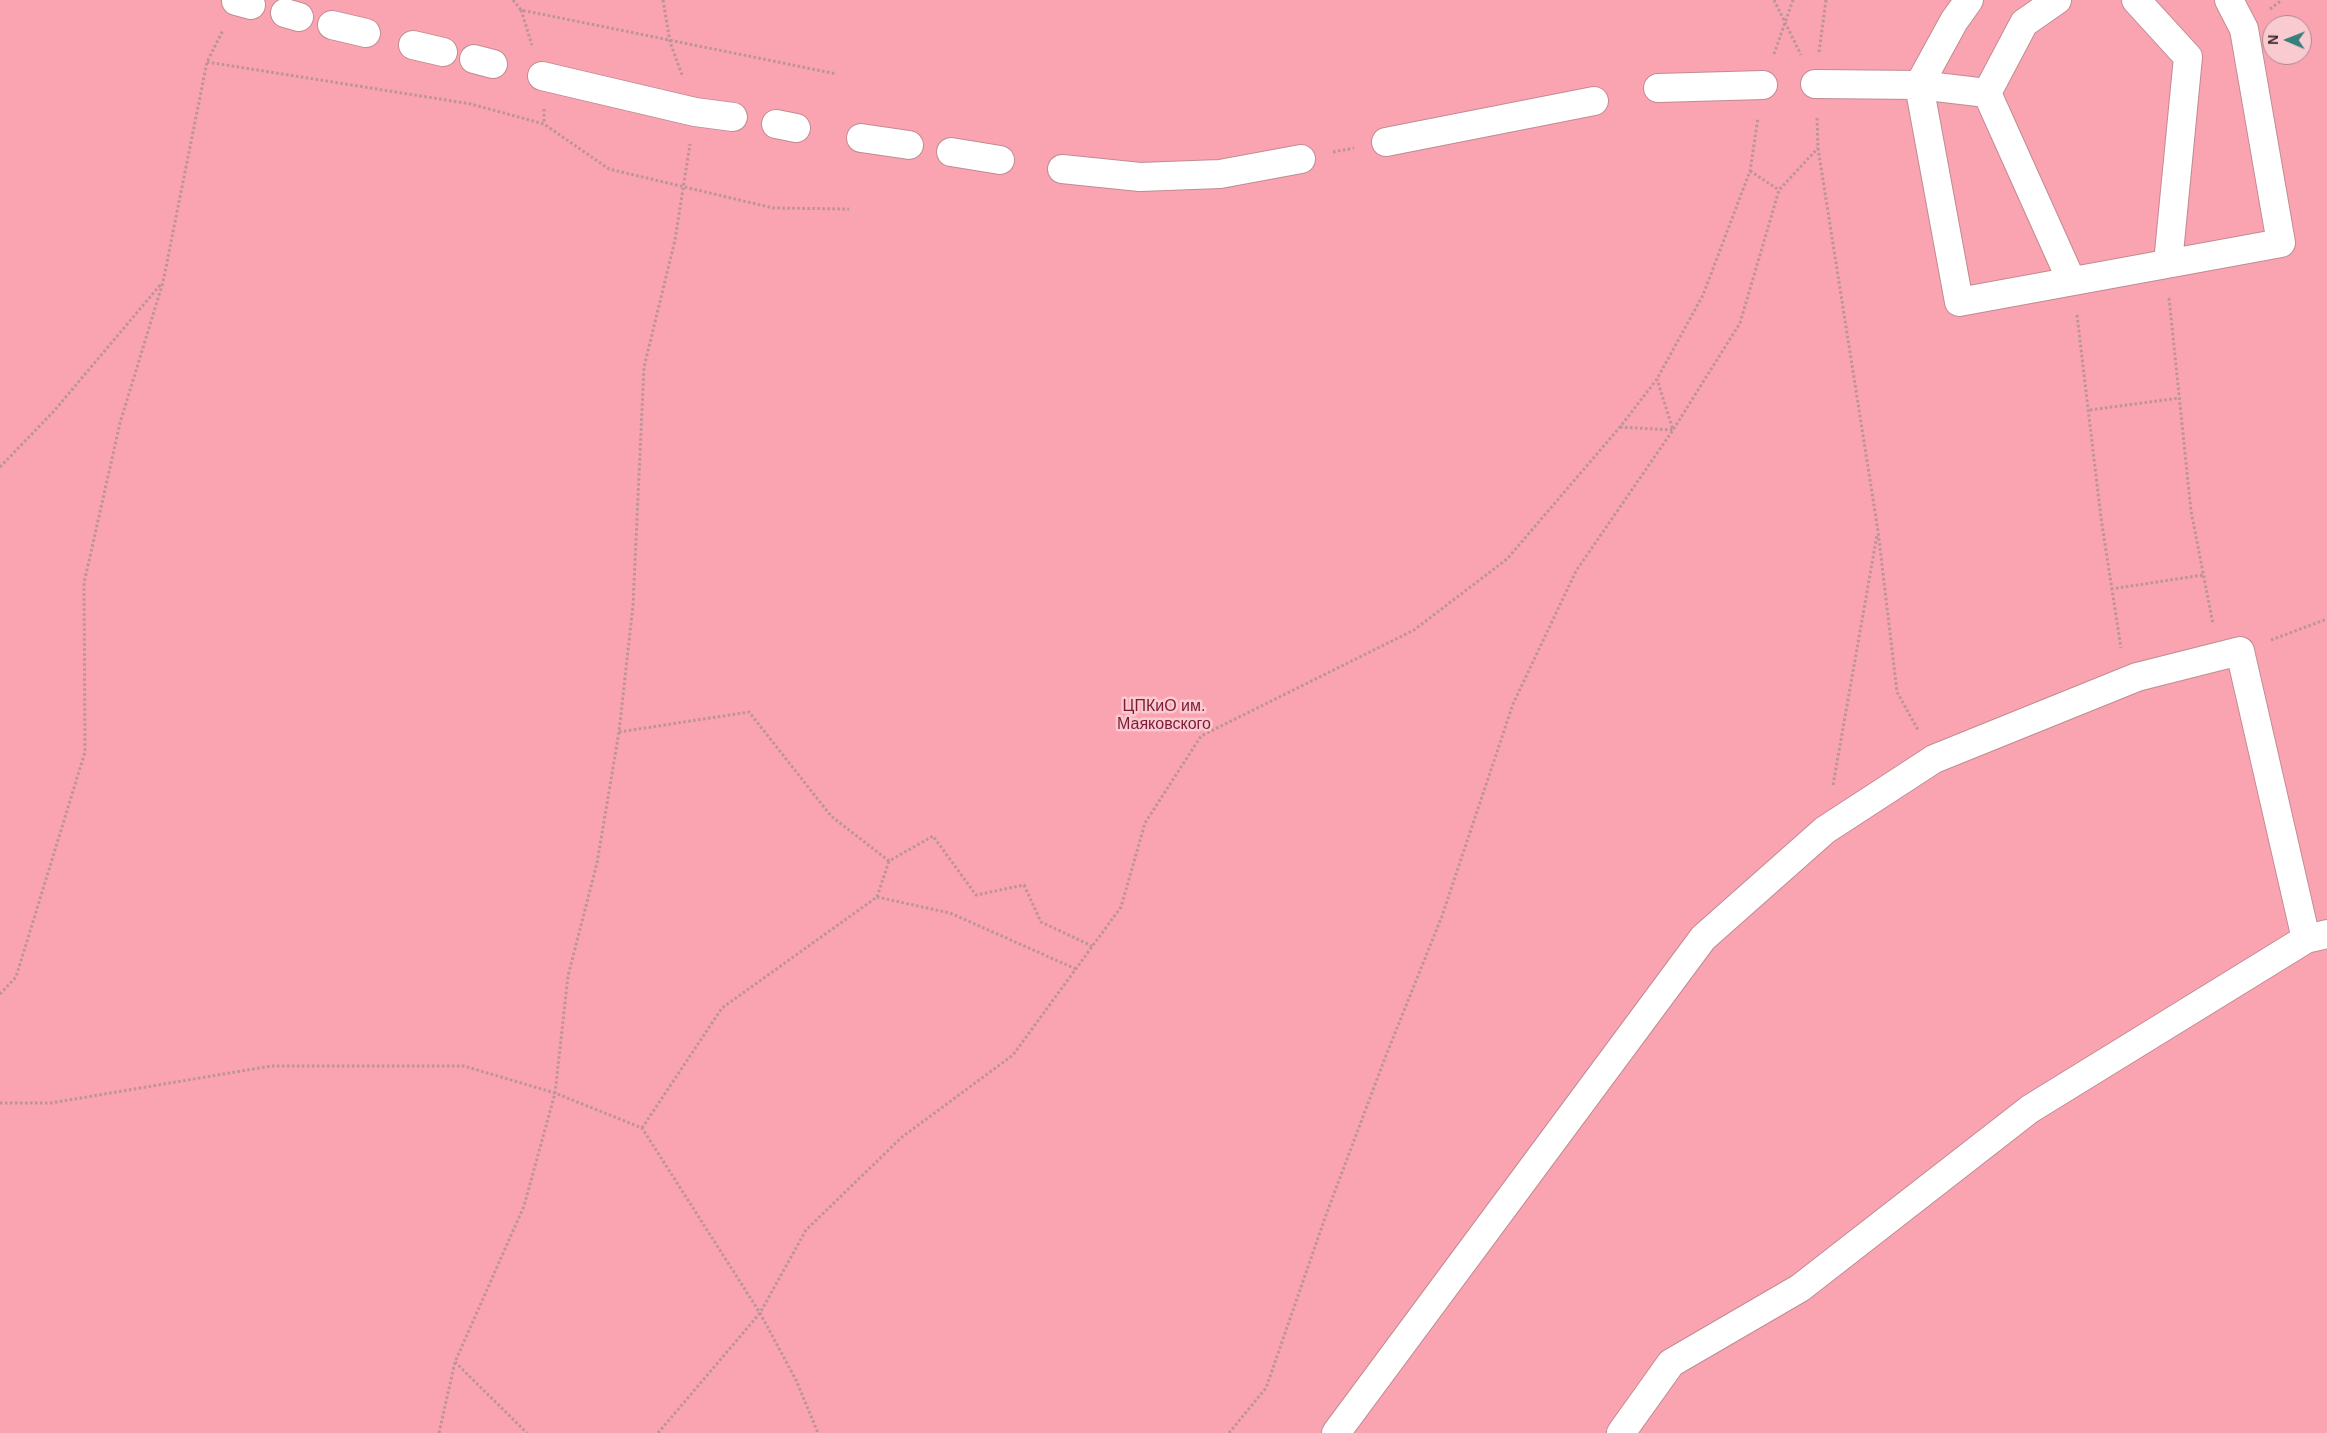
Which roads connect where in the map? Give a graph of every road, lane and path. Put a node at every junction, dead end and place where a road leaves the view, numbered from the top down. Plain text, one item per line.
1 (513, 0) edge
2 (663, 0) edge
3 (1774, 0) edge
4 (1793, 0) edge
5 (1969, 0) edge
6 (2057, 0) edge
7 (2136, 0) edge
8 (2229, 0) edge
9 (244, 3) dead end
10 (1785, 23) junction
11 (332, 24) dead end
12 (366, 33) dead end
13 (670, 42) junction
14 (413, 45) dead end
15 (443, 52) dead end
16 (208, 62) junction
17 (837, 74) dead end
18 (542, 76) dead end
19 (1815, 84) joint
20 (1763, 85) junction
21 (1919, 85) junction
22 (1658, 88) dead end
23 (1987, 93) junction
24 (1594, 101) dead end
25 (695, 112) junction
26 (733, 117) dead end
27 (861, 138) dead end
28 (1386, 142) joint
29 (908, 145) dead end
30 (951, 152) dead end
31 (1301, 159) joint
32 (1000, 160) dead end
33 (1062, 170) dead end
34 (1750, 171) junction
35 (684, 185) junction
36 (1779, 190) junction
37 (849, 209) dead end
38 (2168, 263) junction
39 (2072, 280) junction
40 (163, 282) junction
41 (2170, 305) dead end
42 (2078, 318) dead end
43 (1657, 380) junction
44 (2179, 398) junction
45 (2090, 410) junction
46 (1620, 427) junction
47 (1673, 430) junction
48 (0, 467) edge
49 (1878, 530) junction
50 (2203, 575) junction
51 (2111, 590) junction
52 (2211, 612) dead end
53 (2327, 619) edge
54 (2118, 626) dead end
55 (2240, 651) junction
56 (619, 732) junction
57 (1934, 759) junction
58 (1825, 830) junction
59 (889, 861) junction
60 (877, 897) junction
61 (2316, 936) edge
62 (1092, 946) junction
63 (1076, 969) junction
64 (0, 994) edge
65 (555, 1093) junction
66 (0, 1103) edge
67 (642, 1128) junction
68 (760, 1313) junction
69 (455, 1362) junction
70 (439, 1433) edge
71 (527, 1433) edge
72 (658, 1433) edge
73 (818, 1433) edge
74 (1229, 1433) edge
75 (1336, 1433) edge
76 (1621, 1433) edge

1 - 13 path
2 - 13 path
3 - 10 path
4 - 10 path
5 - 21 street
6 - 23 street
7 - 38 street
8 - 38 street
9 - 16 path
10 - 19 path
10 - 20 path
11 - 12 street
13 - 17 path
13 - 25 path
14 - 15 street
16 - 35 path
16 - 40 path
18 - 25 street
19 - 21 street
20 - 22 street
20 - 34 path
21 - 23 street
21 - 39 street
23 - 39 street
24 - 28 street
25 - 26 street
25 - 35 path
27 - 29 street
28 - 31 path
30 - 32 street
31 - 33 street
34 - 36 path
34 - 43 path
35 - 37 path
35 - 56 path
36 - 47 path
36 - 49 path
38 - 39 street
40 - 48 path
40 - 64 path
41 - 44 path
42 - 45 path
43 - 46 path
43 - 47 path
44 - 45 path
44 - 50 path
45 - 51 path
46 - 47 path
46 - 62 path
47 - 74 path
49 - 57 path
49 - 58 path
50 - 51 path
50 - 52 path
51 - 54 path
53 - 55 path
55 - 57 street
55 - 61 street
56 - 59 path
56 - 65 path
57 - 58 street
58 - 75 street
59 - 60 path
59 - 62 path
60 - 63 path
60 - 67 path
61 - 76 street
62 - 63 path
63 - 68 path
65 - 66 path
65 - 67 path
65 - 69 path
67 - 68 path
68 - 72 path
68 - 73 path
69 - 70 path
69 - 71 path

